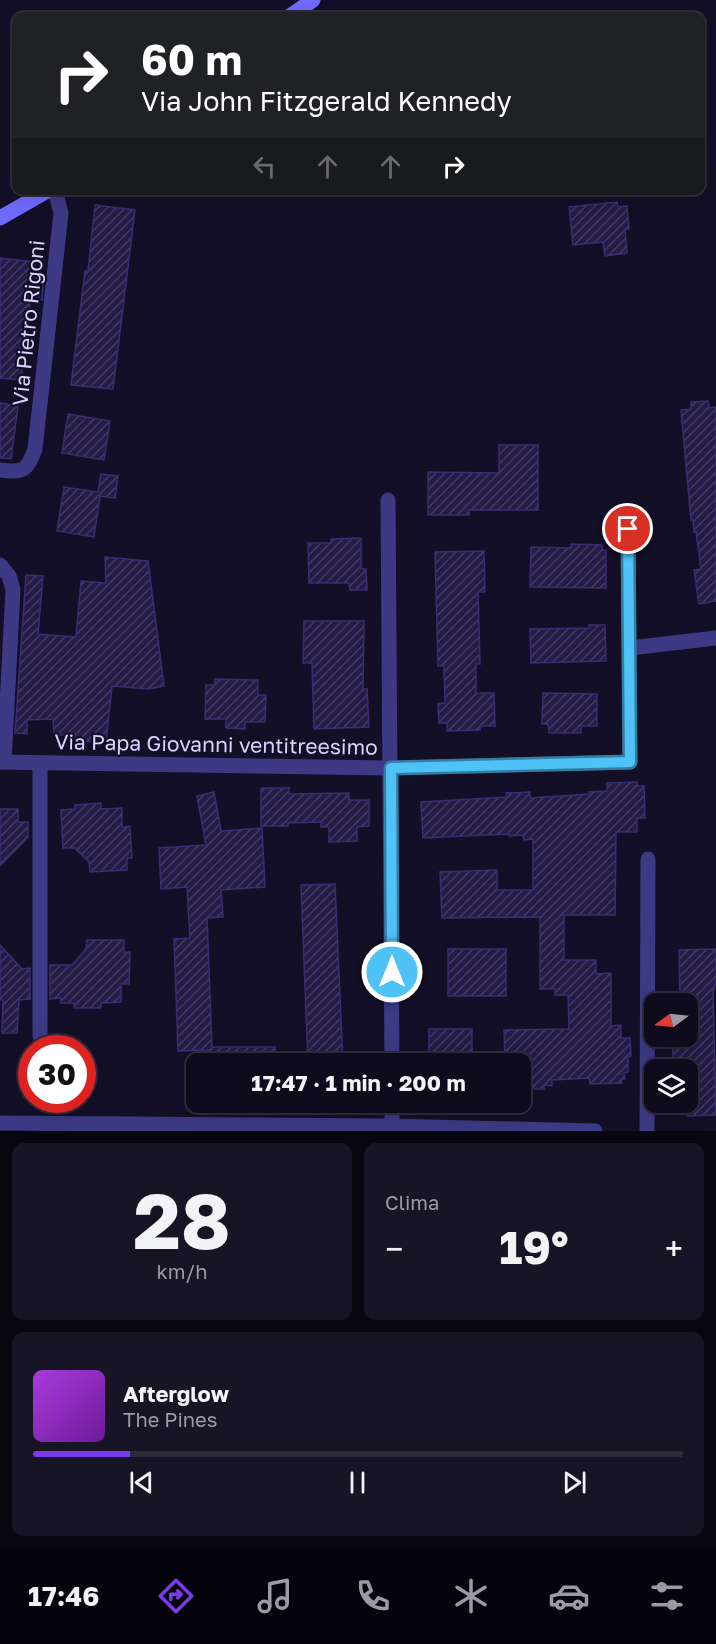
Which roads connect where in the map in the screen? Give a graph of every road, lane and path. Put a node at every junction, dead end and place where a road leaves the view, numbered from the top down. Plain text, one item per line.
1 (313, 0) edge
2 (296, 12) edge
3 (40, 195) edge
4 (57, 195) edge
5 (0, 218) edge
6 (0, 471) edge
7 (388, 500) dead end
8 (628, 529) dead end
9 (0, 565) edge
10 (716, 639) edge
11 (630, 648) junction
12 (2, 762) edge
13 (40, 763) junction
14 (391, 768) junction
15 (648, 859) dead end
16 (40, 1035) edge
17 (392, 1053) edge
18 (392, 1113) edge
19 (0, 1123) edge
20 (392, 1126) junction
21 (595, 1131) edge
22 (647, 1131) edge

1 - 2 street
3 - 5 street
4 - 6 street, Via Pietro Rigoni
7 - 14 street
8 - 11 street
9 - 12 street
10 - 11 street
11 - 14 street, Via Papa Giovanni ventitreesimo
12 - 13 street, Via Papa Giovanni ventitreesimo
13 - 14 street, Via Papa Giovanni ventitreesimo
13 - 16 street, Via Papa Giovanni ventitreesimo
14 - 17 street
15 - 22 street
18 - 20 street
19 - 20 street
20 - 21 street

